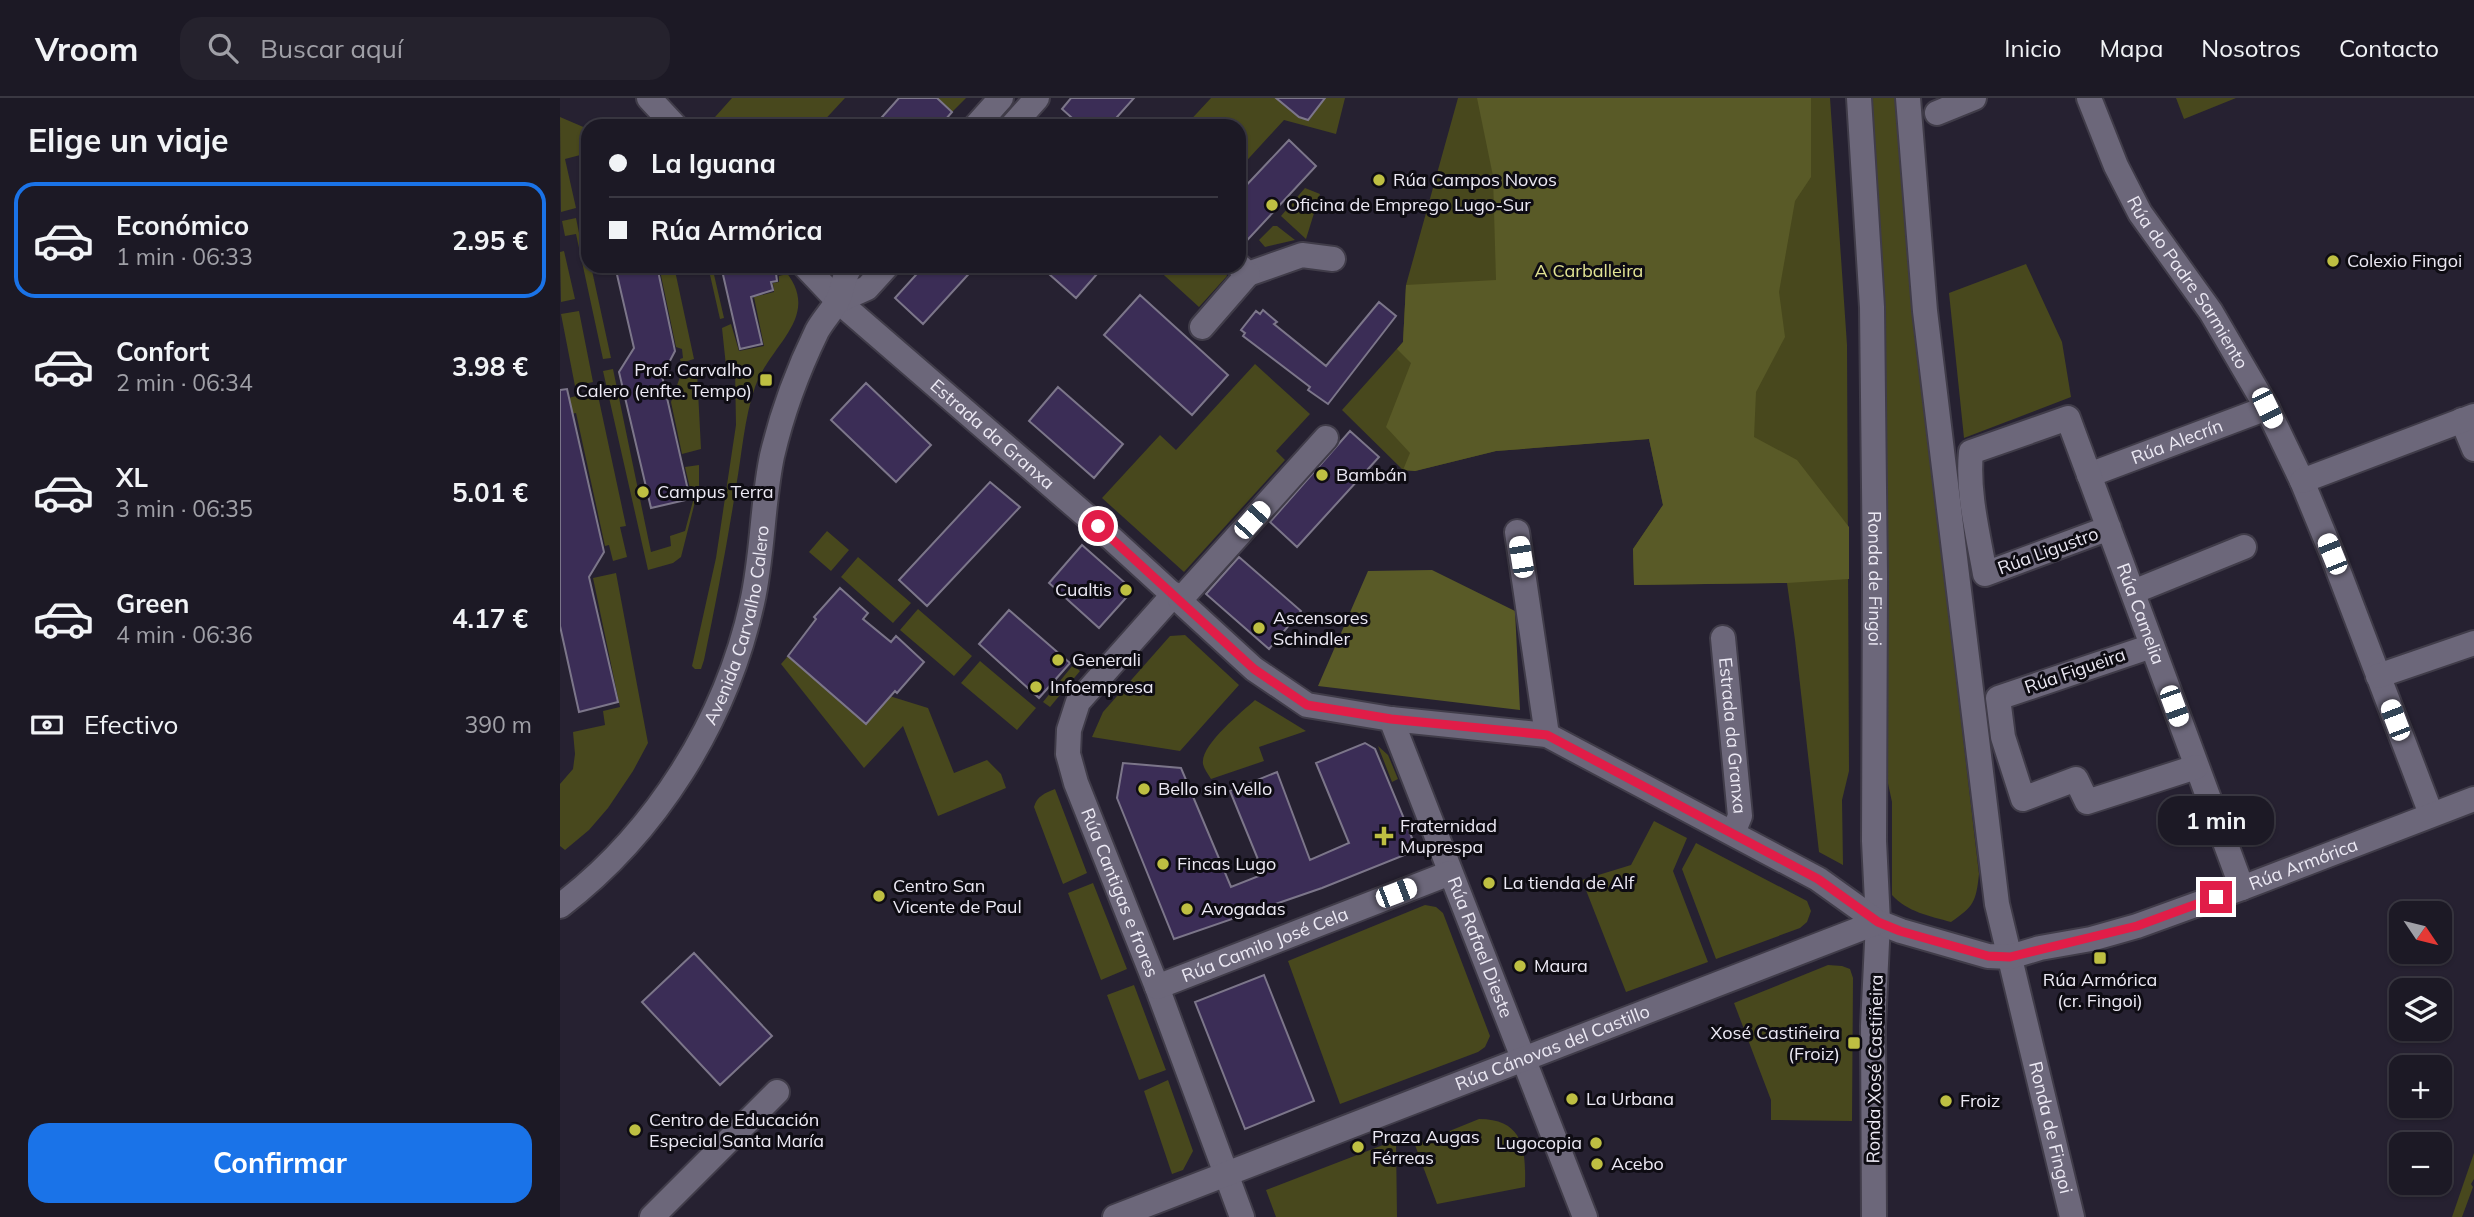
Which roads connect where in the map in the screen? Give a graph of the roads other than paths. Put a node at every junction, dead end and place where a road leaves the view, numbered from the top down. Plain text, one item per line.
1 (649, 98) edge
2 (1001, 98) edge
3 (1037, 98) edge
4 (1858, 98) edge
5 (1908, 98) edge
6 (1974, 98) edge
7 (2089, 98) edge
8 (1937, 113) dead end
9 (668, 119) edge
10 (982, 119) edge
11 (1018, 119) edge
12 (1333, 259) dead end
13 (1246, 269) edge
14 (812, 273) edge
15 (848, 273) edge
16 (881, 273) edge
17 (1242, 273) edge
18 (838, 301) junction
19 (1202, 327) dead end
20 (2267, 408) junction
21 (2068, 418) joint
22 (2468, 418) edge
23 (1326, 438) dead end
24 (2474, 449) edge
25 (2089, 475) junction
26 (2302, 481) junction
27 (2109, 528) junction
28 (1517, 532) dead end
29 (2244, 547) dead end
30 (2133, 593) junction
31 (1177, 597) junction
32 (1723, 638) dead end
33 (2474, 643) edge
34 (2152, 646) junction
35 (2378, 676) junction
36 (1391, 719) junction
37 (1547, 735) junction
38 (2196, 767) junction
39 (2468, 808) edge
40 (2431, 814) junction
41 (1733, 833) junction
42 (1450, 873) junction
43 (2242, 888) junction
44 (560, 906) edge
45 (1878, 922) junction
46 (2010, 957) junction
47 (1157, 987) junction
48 (1524, 1057) junction
49 (777, 1092) dead end
50 (1226, 1175) junction
51 (652, 1217) edge
52 (1115, 1217) edge
53 (1242, 1217) edge
54 (1585, 1217) edge
55 (1874, 1217) edge
56 (2072, 1217) edge

1 - 9 street
2 - 10 street
3 - 11 street
4 - 45 street, Ronda de Fingoi
5 - 46 street, Ronda de Fingoi
6 - 8 street
7 - 20 street, Rúa do Padre Sarmiento
12 - 13 street
14 - 18 street, Estrada da Granxa
15 - 18 street
16 - 18 street
17 - 19 street
18 - 31 street, Estrada da Granxa
18 - 44 street, Avenida Carvalho Calero
20 - 25 street, Rúa Alecrín
20 - 26 street, Rúa do Padre Sarmiento
21 - 25 street, Rúa Camelia
21 - 27 street, Rúa Ligustro
22 - 24 street
22 - 26 street
23 - 31 street
25 - 27 street, Rúa Camelia
26 - 35 street, Rúa do Padre Sarmiento
27 - 30 street, Rúa Camelia
28 - 37 street
29 - 30 street
30 - 34 street, Rúa Camelia
31 - 36 street, Estrada da Granxa
31 - 47 street, Rúa Cantigas e frores
32 - 41 street, Estrada da Granxa
33 - 35 street
34 - 38 street, Rúa Camelia
34 - 38 street, Rúa Figueira
35 - 40 street, Rúa do Padre Sarmiento
36 - 37 street, Estrada da Granxa
36 - 42 street, Rúa Rafael Dieste
37 - 41 street, Estrada da Granxa
38 - 43 street, Rúa Camelia
39 - 40 street, Rúa Armórica
40 - 43 street, Rúa Armórica
41 - 45 street, Estrada da Granxa
42 - 47 street, Rúa Camilo José Cela
42 - 48 street, Rúa Rafael Dieste
43 - 46 street, Rúa Armórica
45 - 46 street
45 - 48 street, Rúa Cánovas del Castillo
45 - 55 street, Ronda Xosé Castiñeira
46 - 56 street, Ronda de Fingoi
47 - 50 street, Rúa Cantigas e frores
48 - 50 street, Rúa Cánovas del Castillo
48 - 54 street, Rúa Rafael Dieste
49 - 51 street
50 - 52 street, Rúa Cánovas del Castillo
50 - 53 street, Rúa Cantigas e frores

